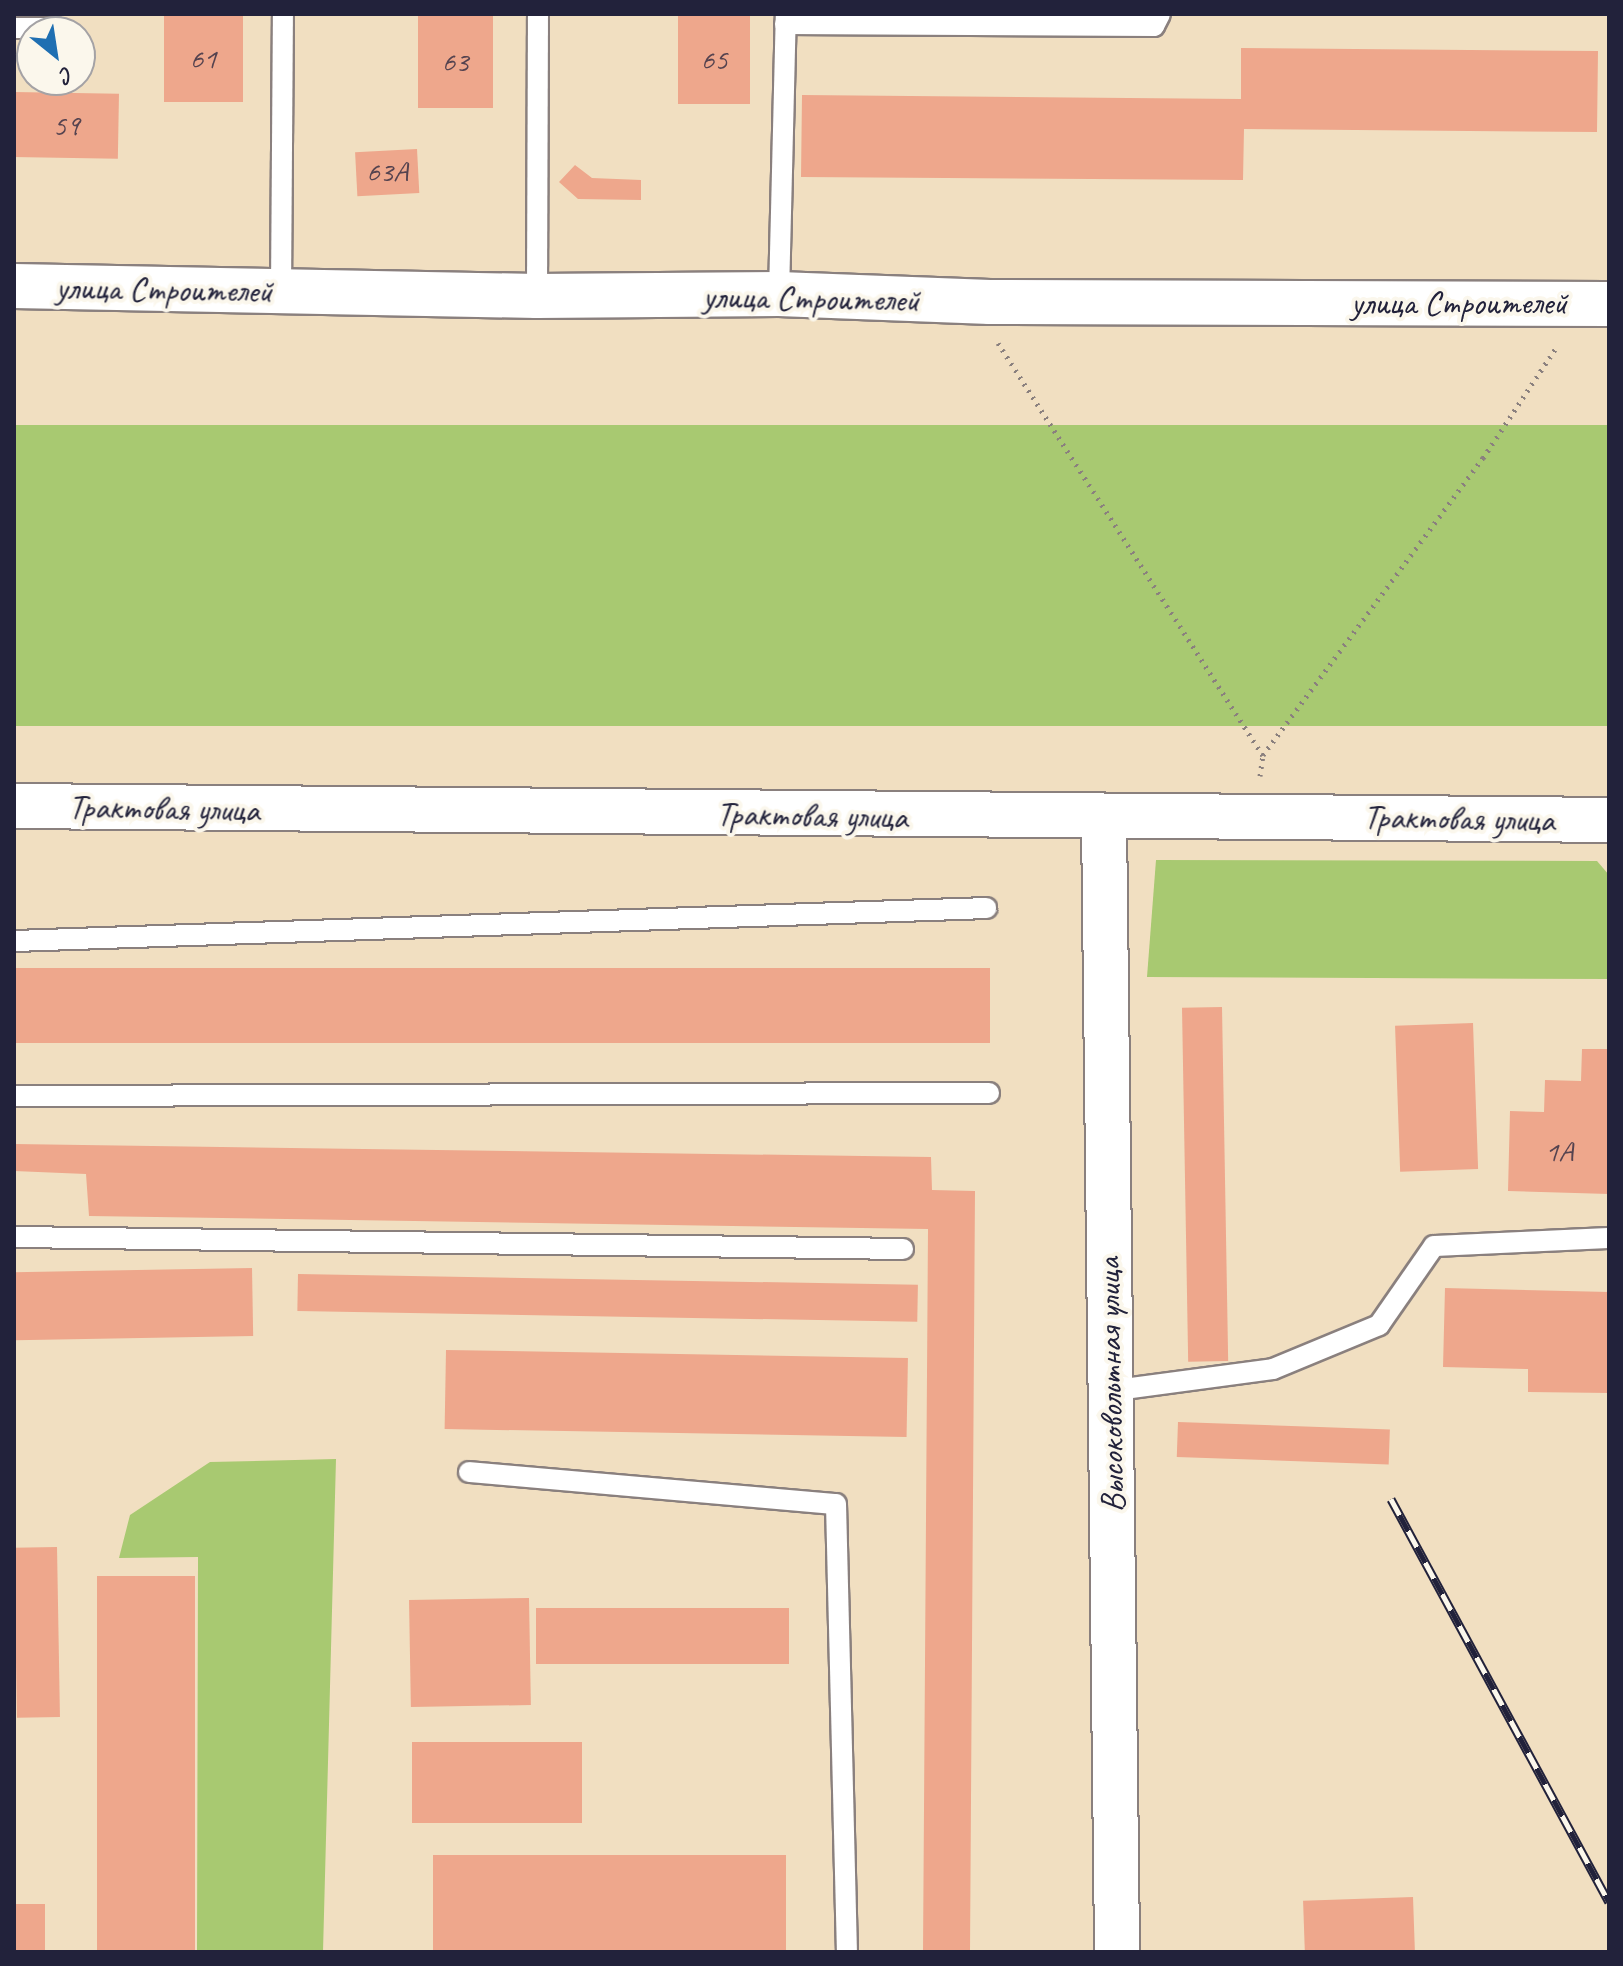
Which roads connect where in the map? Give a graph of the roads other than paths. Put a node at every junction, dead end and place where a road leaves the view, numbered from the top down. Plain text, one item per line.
1 (283, 14) edge
2 (538, 14) edge
3 (1160, 14) edge
4 (785, 19) edge
5 (14, 286) edge
6 (281, 291) junction
7 (779, 294) junction
8 (537, 296) junction
9 (1591, 304) edge
10 (14, 806) edge
11 (1104, 818) junction
12 (1609, 820) edge
13 (986, 908) dead end
14 (14, 941) edge
15 (989, 1093) dead end
16 (14, 1096) edge
17 (14, 1237) edge
18 (1609, 1238) edge
19 (903, 1249) dead end
20 (1109, 1391) junction
21 (469, 1472) dead end
22 (847, 1952) edge
23 (1117, 1952) edge

1 - 6 lane
2 - 8 lane
3 - 4 lane
4 - 7 lane
5 - 6 main road, улица Строителей
6 - 8 main road, улица Строителей
7 - 8 main road, улица Строителей
7 - 9 main road, улица Строителей
10 - 11 main road, Трактовая улица
11 - 12 main road, Трактовая улица
11 - 20 main road, Высоковольтная улица
13 - 14 lane
15 - 16 lane
17 - 19 lane
18 - 20 lane
20 - 23 main road, Высоковольтная улица
21 - 22 lane

